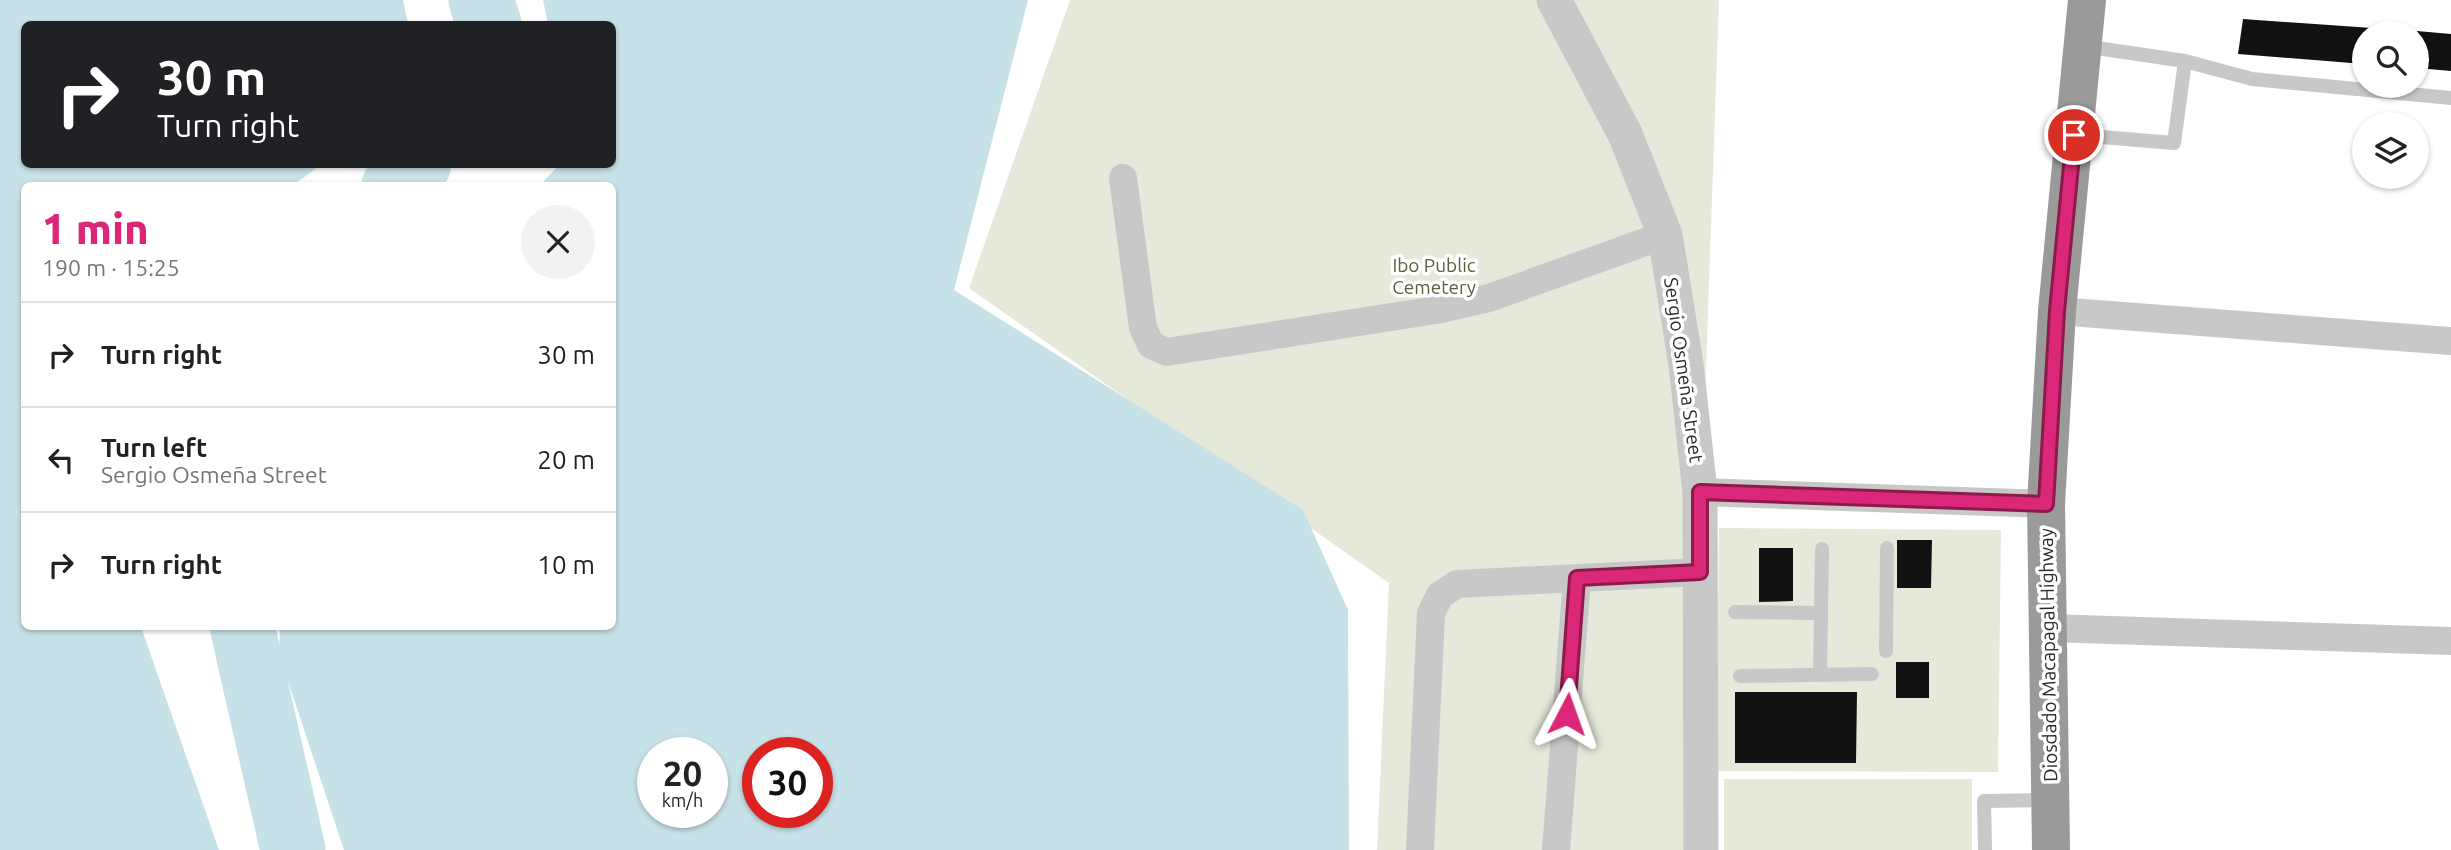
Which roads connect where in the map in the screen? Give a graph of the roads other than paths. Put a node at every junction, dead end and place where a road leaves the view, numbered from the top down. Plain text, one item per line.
1 (1553, 0) edge
2 (2087, 0) edge
3 (2082, 46) junction
4 (2185, 61) junction
5 (2451, 98) edge
6 (2074, 135) junction
7 (1123, 178) dead end
8 (1665, 235) junction
9 (2057, 311) junction
10 (2451, 341) edge
11 (1700, 492) junction
12 (2046, 504) junction
13 (1887, 548) dead end
14 (1822, 550) dead end
15 (1700, 572) junction
16 (1577, 578) junction
17 (1735, 612) dead end
18 (1821, 613) junction
19 (2049, 628) junction
20 (2451, 641) edge
21 (1886, 651) dead end
22 (1872, 674) dead end
23 (1820, 675) junction
24 (1740, 676) dead end
25 (2050, 800) junction
26 (1420, 850) edge
27 (1556, 850) edge
28 (1701, 850) edge
29 (1984, 850) edge
30 (2050, 850) edge

1 - 8 street, Sergio Osmeña Street
2 - 3 highway, Diosdado Macapagal Highway
3 - 4 lane
3 - 6 highway, Diosdado Macapagal Highway
4 - 5 lane
4 - 6 lane
6 - 9 highway, Diosdado Macapagal Highway
7 - 8 street
8 - 11 street, Sergio Osmeña Street
9 - 10 street
9 - 12 highway, Diosdado Macapagal Highway
11 - 12 street
11 - 15 street, Sergio Osmeña Street
12 - 19 highway, Diosdado Macapagal Highway
13 - 21 lane
14 - 18 lane
15 - 16 street
15 - 28 street, Sergio Osmeña Street
16 - 26 street
16 - 27 street
17 - 18 lane
18 - 23 lane
19 - 20 street
19 - 25 highway, Diosdado Macapagal Highway
22 - 23 lane
23 - 24 lane
25 - 29 lane
25 - 30 highway, Diosdado Macapagal Highway

